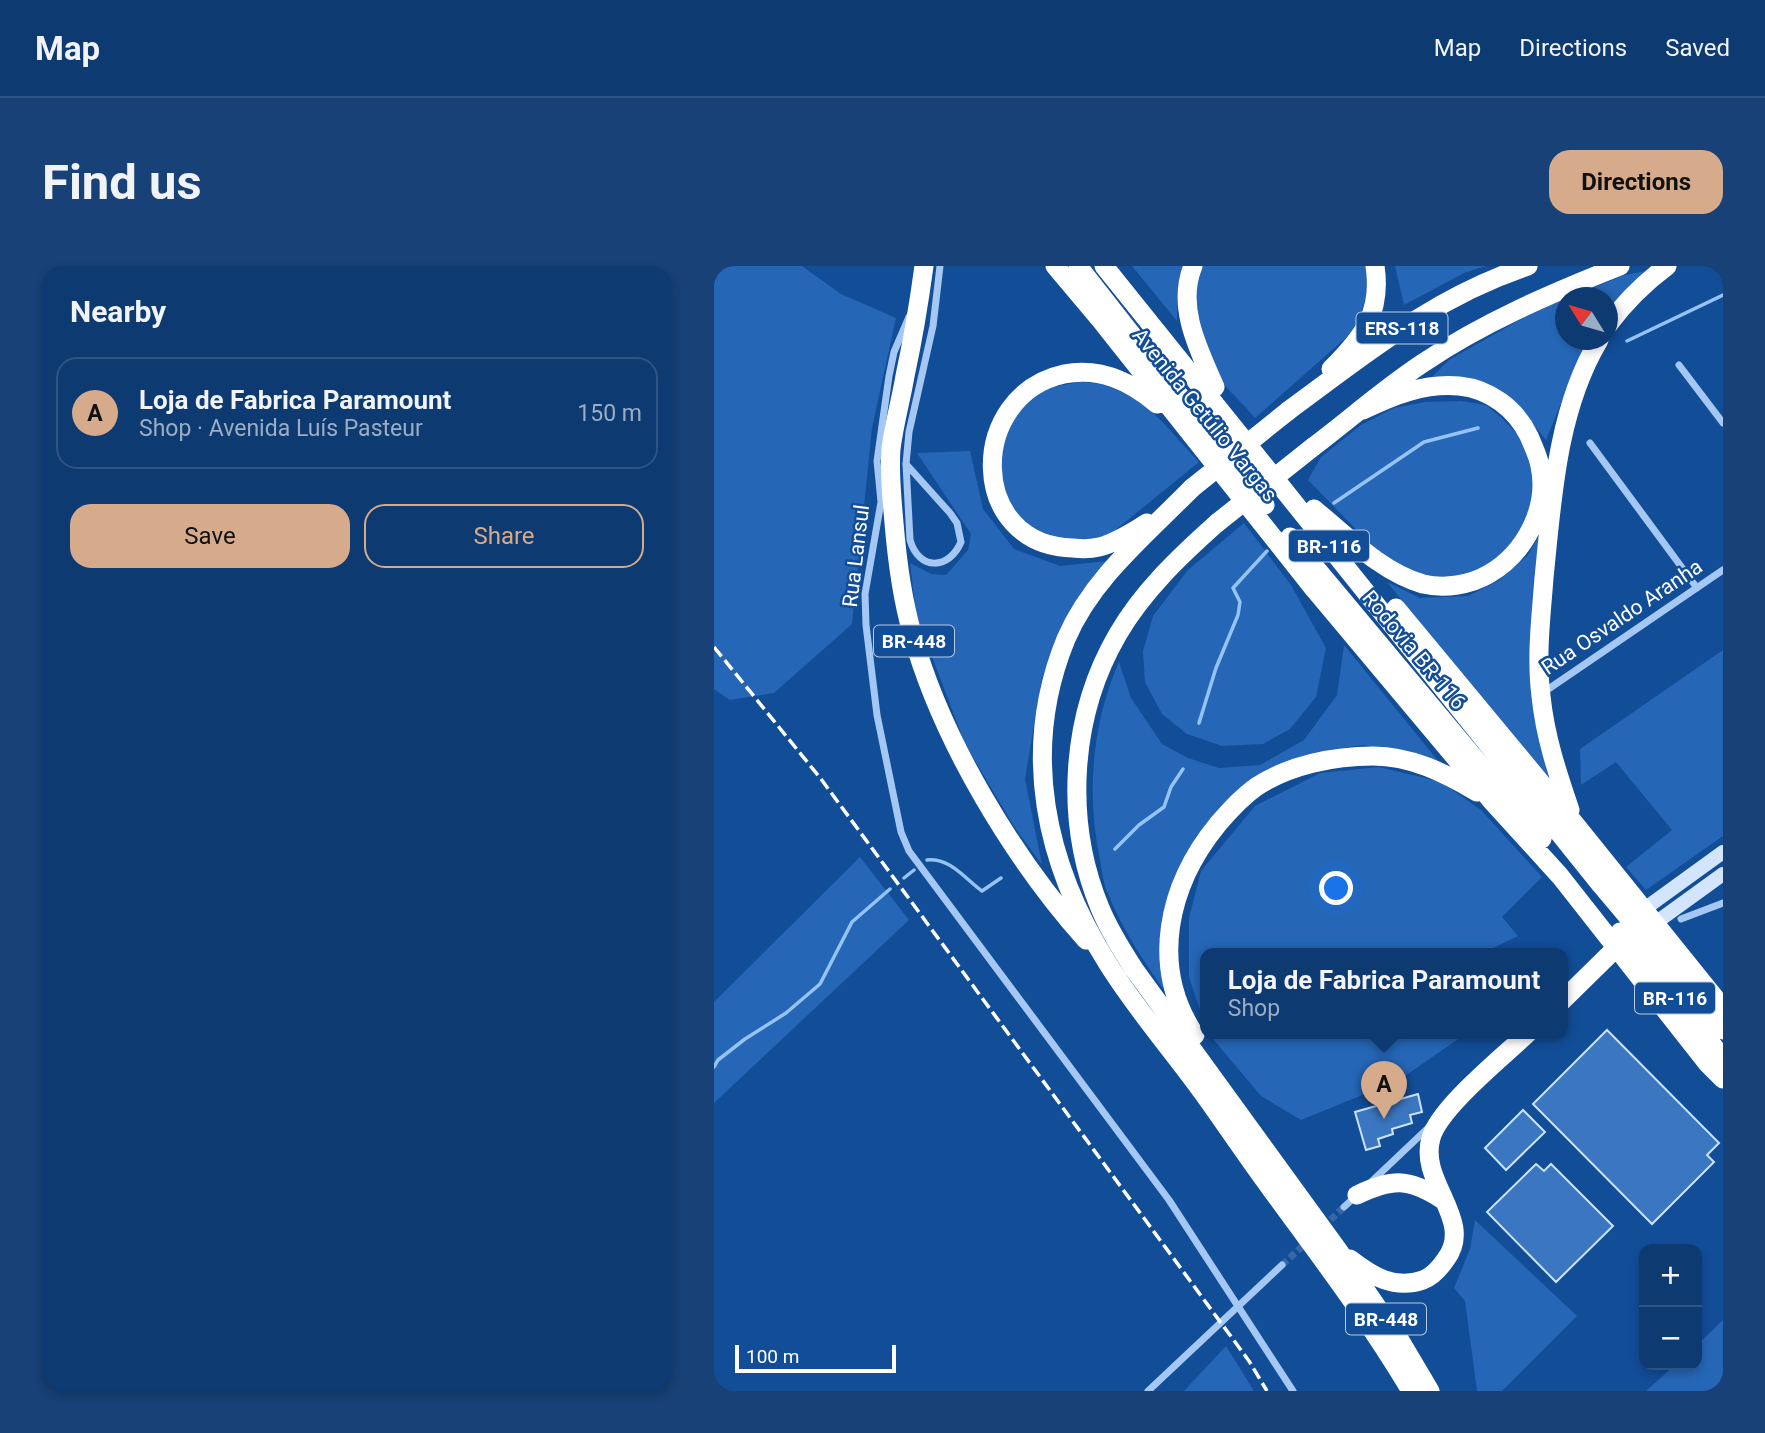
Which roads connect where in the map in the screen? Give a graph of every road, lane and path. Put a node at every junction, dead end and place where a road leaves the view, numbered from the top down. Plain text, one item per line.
1 (924, 266) edge
2 (940, 266) edge
3 (1055, 266) edge
4 (1078, 266) edge
5 (1193, 266) edge
6 (1375, 266) edge
7 (1528, 266) edge
8 (1620, 266) edge
9 (1667, 266) edge
10 (1108, 271) edge
11 (920, 295) junction
12 (1618, 311) edge
13 (1595, 350) edge
14 (1679, 365) dead end
15 (1215, 387) junction
16 (1363, 410) junction
17 (1288, 411) junction
18 (1187, 418) junction
19 (1723, 423) edge
20 (1590, 443) dead end
21 (1313, 447) joint
22 (906, 464) junction
23 (1175, 506) junction
24 (1314, 509) junction
25 (1723, 570) edge
26 (1697, 588) junction
27 (1541, 694) junction
28 (1490, 799) junction
29 (1575, 824) junction
30 (1723, 852) edge
31 (1723, 874) edge
32 (1723, 903) edge
33 (1648, 917) junction
34 (1681, 919) dead end
35 (1616, 947) junction
36 (1108, 965) junction
37 (1568, 996) edge
38 (1720, 1006) edge
39 (1723, 1030) edge
40 (1522, 1039) edge
41 (1715, 1060) edge
42 (1216, 1080) junction
43 (1723, 1081) edge
44 (1448, 1110) junction
45 (1351, 1201) joint
46 (1444, 1201) junction
47 (1338, 1250) junction
48 (1282, 1265) tunnel mouth
49 (1239, 1306) junction
50 (1148, 1391) edge
51 (1293, 1391) edge
52 (1411, 1391) edge
53 (1430, 1391) edge

1 - 11 highway, BR-448
2 - 22 street
3 - 18 highway, Avenida Getúlio Vargas
4 - 18 highway, Rodovia BR-116 / BR-116
5 - 15 highway
6 - 17 highway
7 - 17 highway, ERS-118
8 - 16 highway, ERS-118
9 - 12 highway
10 - 15 highway, Rodovia BR-116
10 - 39 highway, Rodovia BR-116 / BR-116
11 - 36 highway, BR-448
11 - 49 street, Rua Lansul
13 - 27 highway
14 - 19 street
15 - 24 highway, Rodovia BR-116
16 - 21 highway, ERS-118
16 - 24 highway
17 - 23 highway, BR-448, bridge
18 - 23 highway
18 - 28 highway, Avenida Getúlio Vargas
18 - 41 highway, Rodovia BR-116 / BR-116
20 - 26 street
21 - 42 highway, BR-448, bridge
22 - 22 street
23 - 36 highway, BR-448
24 - 29 highway, Rodovia BR-116
25 - 26 street, Rua Osvaldo Aranha
26 - 27 street, Rua Osvaldo Aranha
27 - 29 highway
28 - 35 highway, Avenida Getúlio Vargas
28 - 42 highway
29 - 33 highway, Rodovia BR-116
30 - 33 main road
31 - 33 main road
32 - 34 street
33 - 38 highway, Rodovia BR-116
35 - 37 highway
35 - 41 highway, Avenida Getúlio Vargas
36 - 52 highway, BR-448
40 - 44 highway
41 - 43 highway, BR-116
42 - 47 highway, BR-448
44 - 45 street
44 - 46 highway
45 - 46 highway
46 - 47 highway
47 - 53 highway, BR-448
48 - 49 street
49 - 50 street
49 - 51 street, Rua Lansul

